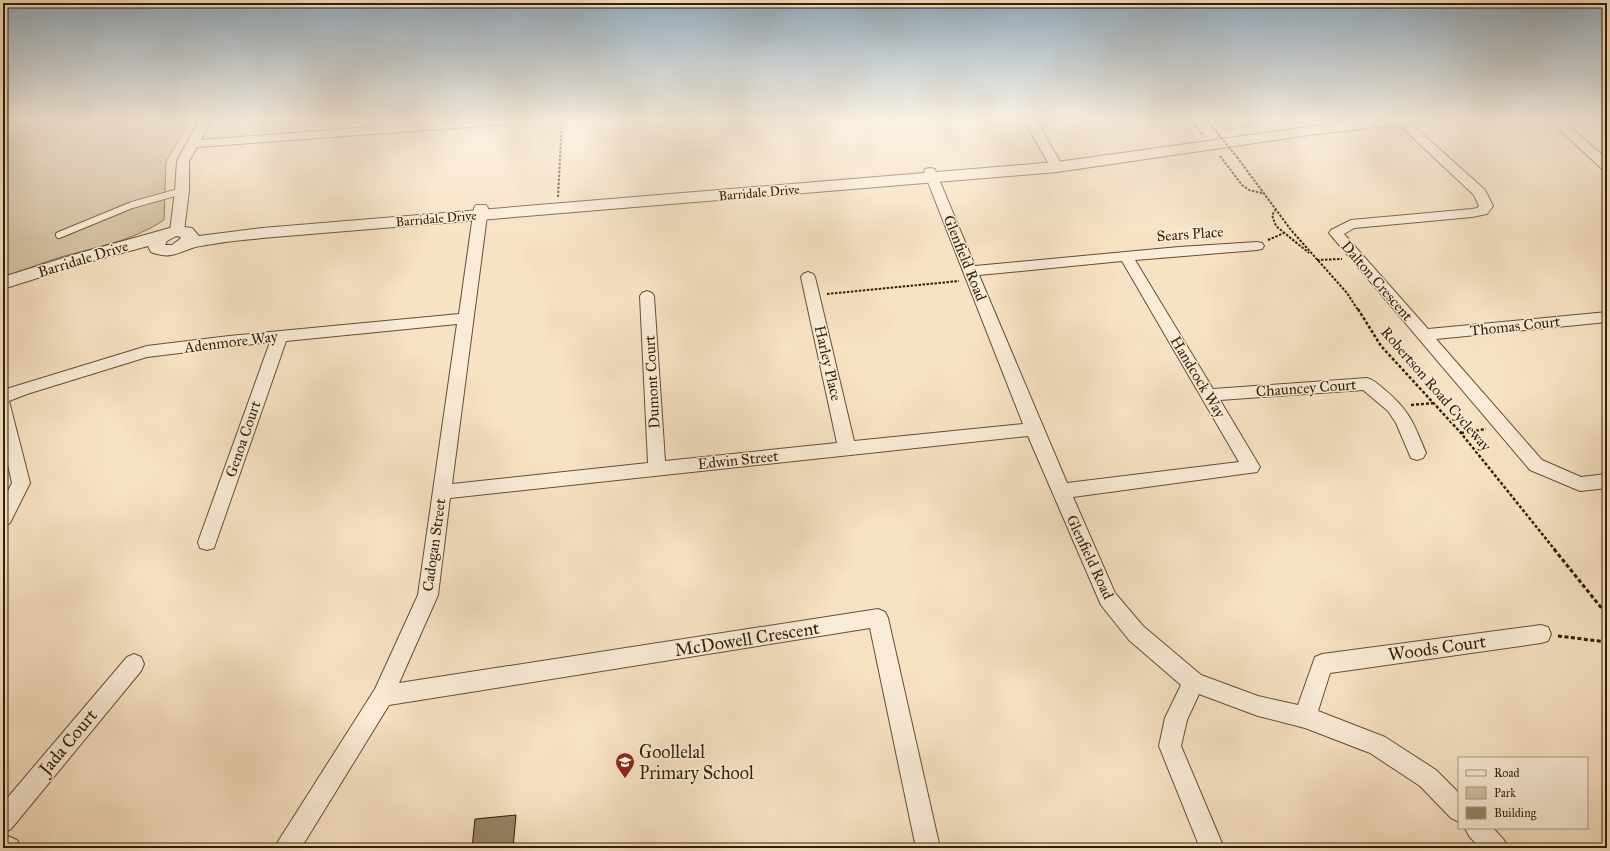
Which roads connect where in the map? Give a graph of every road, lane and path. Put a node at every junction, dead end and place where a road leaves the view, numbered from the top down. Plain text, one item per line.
1 (184, 160) edge
2 (560, 160) edge
3 (1053, 160) edge
4 (1082, 160) edge
5 (1118, 160) edge
6 (1223, 160) edge
7 (1239, 160) edge
8 (1444, 160) edge
9 (1055, 164) junction
10 (931, 175) junction
11 (182, 191) junction
12 (1265, 194) junction
13 (558, 202) junction
14 (1276, 209) junction
15 (481, 211) junction
16 (59, 235) dead end
17 (174, 238) junction
18 (1257, 246) dead end
19 (1126, 256) junction
20 (1356, 258) junction
21 (1317, 261) junction
22 (972, 275) junction
23 (808, 277) dead end
24 (3, 283) edge
25 (3, 290) edge
26 (812, 295) junction
27 (647, 296) dead end
28 (1607, 317) edge
29 (466, 318) junction
30 (1424, 335) junction
31 (280, 336) junction
32 (1209, 395) junction
33 (3, 397) edge
34 (1434, 403) junction
35 (3, 405) edge
36 (1394, 407) junction
37 (1503, 427) junction
38 (1034, 429) junction
39 (1461, 433) junction
40 (847, 449) junction
41 (1417, 453) dead end
42 (657, 469) junction
43 (1607, 481) edge
44 (1061, 491) junction
45 (442, 492) junction
46 (3, 518) edge
47 (207, 542) dead end
48 (1607, 615) edge
49 (1541, 634) joint
50 (1607, 642) edge
51 (134, 664) dead end
52 (1194, 682) junction
53 (383, 696) junction
54 (1305, 717) junction
55 (1458, 809) edge
56 (3, 821) edge
57 (1478, 829) edge
58 (3, 846) edge
59 (9, 848) edge
60 (287, 848) edge
61 (928, 848) edge
62 (1212, 848) edge
63 (1496, 848) edge

1 - 11 street
2 - 13 path
3 - 9 street
4 - 9 street, Barridale Drive
5 - 9 street, Barridale Drive
6 - 12 path
7 - 12 path, Robertson Road Cycleway, bridge
8 - 20 street, Dalton Crescent
9 - 10 street, Barridale Drive
10 - 13 street, Barridale Drive
10 - 15 street, Barridale Drive
10 - 22 street, Glenfield Road
11 - 16 lane
11 - 17 street
12 - 14 path, Robertson Road Cycleway
13 - 15 street, Barridale Drive
14 - 21 path, Robertson Road Cycleway
14 - 21 path
15 - 17 street, Barridale Drive
15 - 29 street, Cadogan Street
17 - 24 street, Barridale Drive
17 - 25 street, Barridale Drive
18 - 19 street, Sears Place
19 - 22 street
19 - 32 street, Handcock Way
20 - 21 path
20 - 30 street, Dalton Crescent
21 - 34 path, Robertson Road Cycleway
22 - 26 path
22 - 38 street, Glenfield Road
23 - 26 street, Harley Place
26 - 40 street, Harley Place
27 - 42 street, Dumont Court
28 - 30 street, Thomas Court
29 - 31 street, Adenmore Way
29 - 45 street, Cadogan Street
30 - 37 street, Dalton Crescent
31 - 33 street, Adenmore Way
31 - 47 street, Genoa Court
32 - 36 street, Chauncey Court
32 - 44 street, Handcock Way
34 - 36 path
34 - 39 path, Robertson Road Cycleway
35 - 46 street
36 - 41 street, Chauncey Court
37 - 39 path
37 - 43 street, Dalton Crescent
38 - 40 street, Edwin Street
38 - 44 street, Glenfield Road
39 - 48 path, Robertson Road Cycleway
40 - 42 street, Edwin Street
42 - 45 street, Edwin Street
44 - 52 street, Glenfield Road
45 - 53 street, Cadogan Street
49 - 50 path
49 - 54 street, Woods Court
51 - 56 street, Jada Court
52 - 54 street, Glenfield Road
52 - 62 street
53 - 60 street, Cadogan Street
53 - 61 street, McDowell Crescent
54 - 55 street, Glenfield Road
57 - 63 street
58 - 59 street

